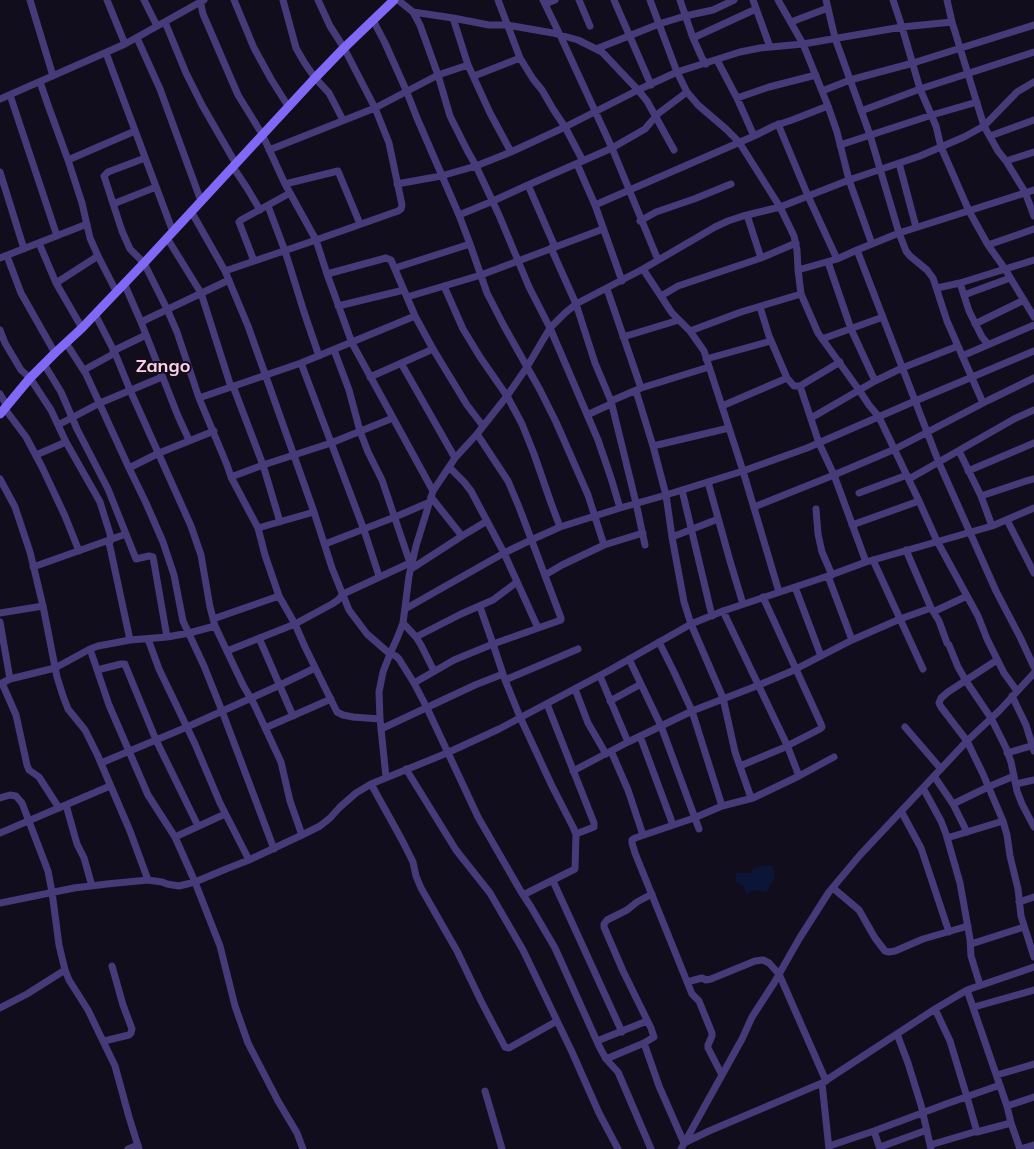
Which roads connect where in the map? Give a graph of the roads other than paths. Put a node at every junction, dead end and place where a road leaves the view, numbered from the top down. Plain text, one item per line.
1 (30, 0) edge
2 (108, 0) edge
3 (144, 0) edge
4 (234, 0) edge
5 (283, 0) edge
6 (318, 0) edge
7 (394, 0) edge
8 (398, 0) edge
9 (498, 0) edge
10 (555, 0) edge
11 (579, 0) edge
12 (614, 0) edge
13 (650, 0) edge
14 (680, 0) edge
15 (734, 0) edge
16 (753, 0) edge
17 (778, 0) edge
18 (826, 0) edge
19 (893, 0) edge
20 (947, 0) edge
21 (202, 1) edge
22 (544, 2) edge
23 (384, 4) edge
24 (828, 8) junction
25 (756, 9) junction
26 (413, 12) junction
27 (685, 16) junction
28 (453, 18) junction
29 (373, 20) junction
30 (165, 22) junction
31 (791, 22) junction
32 (952, 22) junction
33 (659, 24) junction
34 (507, 25) junction
35 (1034, 25) edge
36 (157, 26) junction
37 (590, 26) dead end
38 (902, 26) junction
39 (560, 35) junction
40 (630, 36) junction
41 (137, 38) junction
42 (694, 38) junction
43 (835, 38) junction
44 (125, 44) junction
45 (803, 44) junction
46 (770, 47) junction
47 (344, 48) junction
48 (596, 48) junction
49 (960, 48) junction
50 (1034, 52) edge
51 (106, 53) junction
52 (520, 58) junction
53 (717, 60) junction
54 (913, 63) junction
55 (706, 64) junction
56 (468, 66) junction
57 (677, 72) junction
58 (968, 74) junction
59 (438, 75) junction
60 (816, 75) junction
61 (53, 76) junction
62 (474, 76) junction
63 (315, 78) junction
64 (850, 80) junction
65 (40, 82) junction
66 (1034, 82) edge
67 (651, 85) junction
68 (406, 90) junction
69 (638, 90) junction
70 (920, 90) junction
71 (822, 91) junction
72 (687, 92) junction
73 (10, 95) junction
74 (737, 98) junction
75 (0, 99) edge
76 (977, 102) junction
77 (288, 106) junction
78 (828, 106) junction
79 (375, 108) junction
80 (595, 111) junction
81 (861, 111) junction
82 (932, 115) junction
83 (656, 117) junction
84 (344, 120) junction
85 (1034, 120) edge
86 (778, 124) junction
87 (984, 126) junction
88 (565, 127) junction
89 (135, 131) junction
90 (262, 134) junction
91 (870, 135) junction
92 (754, 136) junction
93 (990, 136) junction
94 (739, 142) junction
95 (840, 145) junction
96 (941, 147) junction
97 (612, 148) junction
98 (269, 150) junction
99 (674, 150) dead end
100 (511, 152) junction
101 (1034, 152) edge
102 (144, 158) junction
103 (68, 160) junction
104 (1006, 161) junction
105 (580, 162) junction
106 (899, 163) junction
107 (234, 165) junction
108 (476, 166) junction
109 (881, 170) junction
110 (0, 172) edge
111 (441, 176) junction
112 (849, 180) junction
113 (285, 184) junction
114 (397, 184) junction
115 (528, 184) junction
116 (731, 184) dead end
117 (156, 187) junction
118 (628, 190) junction
119 (1034, 190) edge
120 (3, 192) edge
121 (1026, 192) junction
122 (290, 193) junction
123 (808, 196) junction
124 (201, 201) junction
125 (493, 201) junction
126 (113, 204) junction
127 (595, 205) junction
128 (268, 206) junction
129 (780, 207) junction
130 (260, 210) junction
131 (191, 211) junction
132 (969, 211) junction
133 (459, 215) junction
134 (747, 215) junction
135 (1034, 216) edge
136 (640, 220) junction
137 (87, 224) junction
138 (360, 224) junction
139 (916, 227) junction
140 (603, 229) junction
141 (1034, 229) edge
142 (899, 233) junction
143 (170, 235) junction
144 (57, 236) junction
145 (316, 240) junction
146 (39, 243) junction
147 (796, 243) junction
148 (470, 244) junction
149 (872, 244) junction
150 (988, 245) junction
151 (553, 248) junction
152 (24, 249) junction
153 (857, 250) junction
154 (285, 251) junction
155 (98, 256) junction
156 (3, 257) edge
157 (761, 258) junction
158 (837, 259) junction
159 (658, 260) junction
160 (1034, 260) edge
161 (254, 261) junction
162 (518, 262) junction
163 (828, 262) junction
164 (144, 264) junction
165 (395, 268) junction
166 (644, 269) junction
167 (1005, 269) junction
168 (798, 270) junction
169 (225, 271) junction
170 (327, 274) junction
171 (481, 276) junction
172 (1010, 278) junction
173 (229, 280) junction
174 (622, 281) junction
175 (56, 283) junction
176 (124, 283) junction
177 (960, 283) junction
178 (444, 286) junction
179 (937, 288) junction
180 (607, 289) junction
181 (116, 291) junction
182 (201, 293) junction
183 (406, 294) junction
184 (801, 294) junction
185 (964, 295) junction
186 (661, 296) junction
187 (1024, 300) junction
188 (576, 304) junction
189 (338, 306) junction
190 (760, 307) junction
191 (167, 309) junction
192 (95, 314) junction
193 (415, 316) junction
194 (883, 317) junction
195 (1034, 317) edge
196 (679, 320) junction
197 (141, 322) junction
198 (975, 324) junction
199 (1034, 325) edge
200 (82, 328) junction
201 (550, 328) junction
202 (851, 329) junction
203 (0, 330) edge
204 (690, 331) junction
205 (146, 335) junction
206 (623, 337) junction
207 (822, 339) junction
208 (771, 341) junction
209 (66, 343) junction
210 (352, 343) junction
211 (988, 344) junction
212 (958, 346) junction
213 (433, 349) junction
214 (334, 350) junction
215 (1034, 351) edge
216 (55, 352) junction
217 (114, 352) junction
218 (319, 356) junction
219 (962, 356) junction
220 (706, 359) junction
221 (840, 362) junction
222 (301, 363) junction
223 (401, 363) junction
224 (44, 364) junction
225 (527, 367) junction
226 (709, 367) junction
227 (902, 368) junction
228 (84, 370) junction
229 (265, 375) junction
230 (162, 376) junction
231 (370, 377) junction
232 (30, 378) junction
233 (787, 378) junction
234 (971, 378) junction
235 (1034, 378) edge
236 (875, 381) junction
237 (800, 386) junction
238 (232, 387) junction
239 (130, 390) junction
240 (639, 390) junction
241 (859, 390) junction
242 (0, 394) edge
243 (507, 396) junction
244 (199, 398) junction
245 (915, 401) junction
246 (100, 403) junction
247 (611, 403) junction
248 (983, 403) junction
249 (722, 406) junction
250 (4, 410) edge
251 (1034, 410) edge
252 (587, 415) junction
253 (879, 417) junction
254 (73, 418) junction
255 (393, 418) junction
256 (811, 418) junction
257 (58, 425) junction
258 (483, 426) junction
259 (729, 428) junction
260 (214, 431) junction
261 (360, 431) junction
262 (927, 432) junction
263 (477, 434) junction
264 (189, 440) junction
265 (66, 442) junction
266 (331, 443) junction
267 (819, 443) junction
268 (1034, 443) edge
269 (653, 446) junction
270 (895, 449) junction
271 (959, 451) junction
272 (159, 453) junction
273 (36, 455) junction
274 (294, 455) junction
275 (455, 458) junction
276 (938, 463) junction
277 (263, 465) junction
278 (449, 467) junction
279 (129, 468) junction
280 (968, 470) junction
281 (743, 471) junction
282 (834, 475) junction
283 (231, 477) junction
284 (908, 477) junction
285 (0, 479) edge
286 (1034, 479) edge
287 (708, 482) junction
288 (682, 490) junction
289 (858, 493) dead end
290 (666, 495) junction
291 (432, 496) junction
292 (981, 496) junction
293 (920, 501) junction
294 (636, 503) junction
295 (754, 507) junction
296 (620, 508) junction
297 (1034, 508) edge
298 (816, 509) dead end
299 (314, 512) junction
300 (595, 516) junction
301 (395, 518) junction
302 (718, 519) junction
303 (1006, 520) junction
304 (487, 521) junction
305 (280, 522) junction
306 (852, 525) junction
307 (992, 526) junction
308 (560, 527) junction
309 (258, 528) junction
310 (364, 530) junction
311 (691, 530) junction
312 (969, 532) junction
313 (643, 533) junction
314 (126, 534) junction
315 (462, 536) junction
316 (672, 537) junction
317 (111, 540) junction
318 (531, 540) junction
319 (936, 541) junction
320 (325, 544) junction
321 (604, 545) junction
322 (645, 545) dead end
323 (906, 550) junction
324 (79, 551) junction
325 (504, 553) junction
326 (870, 561) junction
327 (411, 565) junction
328 (33, 567) junction
329 (1034, 572) edge
330 (545, 575) junction
331 (380, 576) junction
332 (830, 576) junction
333 (517, 582) junction
334 (795, 587) junction
335 (779, 592) junction
336 (343, 594) junction
337 (279, 596) junction
338 (966, 596) junction
339 (763, 597) junction
340 (743, 604) junction
341 (43, 606) junction
342 (480, 607) junction
343 (405, 609) junction
344 (933, 609) junction
345 (722, 611) junction
346 (0, 613) edge
347 (712, 616) junction
348 (900, 619) junction
349 (0, 622) edge
350 (214, 623) junction
351 (402, 623) junction
352 (295, 624) junction
353 (691, 624) junction
354 (538, 628) junction
355 (189, 633) junction
356 (167, 637) junction
357 (416, 637) junction
358 (259, 638) junction
359 (148, 639) junction
360 (130, 640) junction
361 (852, 640) junction
362 (659, 642) junction
363 (493, 644) junction
364 (2, 648) edge
365 (90, 649) junction
366 (578, 649) dead end
367 (227, 652) junction
368 (390, 654) junction
369 (821, 656) junction
370 (629, 659) junction
371 (997, 660) junction
372 (1034, 666) edge
373 (55, 668) junction
374 (315, 668) junction
375 (796, 669) junction
376 (923, 669) dead end
377 (97, 670) junction
378 (434, 671) junction
379 (1034, 673) edge
380 (600, 676) junction
381 (504, 677) junction
382 (10, 679) junction
383 (966, 680) junction
384 (1, 683) edge
385 (414, 683) junction
386 (641, 684) junction
387 (280, 685) junction
388 (759, 685) junction
389 (575, 689) junction
390 (1014, 694) junction
391 (250, 698) junction
392 (723, 698) junction
393 (331, 699) junction
394 (610, 700) junction
395 (547, 704) junction
396 (427, 708) junction
397 (222, 711) junction
398 (692, 711) junction
399 (293, 716) junction
400 (520, 717) junction
401 (991, 718) junction
402 (380, 719) junction
403 (661, 726) junction
404 (187, 727) junction
405 (265, 728) junction
406 (905, 728) dead end
407 (381, 729) junction
408 (640, 736) junction
409 (156, 740) junction
410 (967, 741) junction
411 (628, 742) junction
412 (787, 745) junction
413 (1034, 747) edge
414 (130, 751) junction
415 (609, 752) junction
416 (448, 753) junction
417 (1007, 753) junction
418 (834, 757) dead end
419 (101, 763) junction
420 (740, 766) junction
421 (941, 769) junction
422 (406, 770) junction
423 (573, 771) junction
424 (799, 776) junction
425 (934, 776) junction
426 (1014, 776) junction
427 (386, 777) junction
428 (1034, 780) edge
429 (371, 784) junction
430 (1016, 784) junction
431 (110, 786) junction
432 (988, 787) junction
433 (923, 788) junction
434 (0, 798) edge
435 (752, 798) junction
436 (953, 804) junction
437 (63, 806) junction
438 (722, 806) junction
439 (901, 811) junction
440 (225, 814) junction
441 (1031, 814) edge
442 (694, 818) junction
443 (29, 821) junction
444 (1003, 821) junction
445 (674, 825) junction
446 (198, 826) junction
447 (1034, 827) edge
448 (699, 829) dead end
449 (968, 832) junction
450 (0, 833) edge
451 (576, 834) junction
452 (302, 835) junction
453 (643, 835) junction
454 (175, 837) junction
455 (947, 838) junction
456 (274, 849) junction
457 (249, 860) junction
458 (148, 880) junction
459 (553, 881) junction
460 (195, 882) junction
461 (92, 886) junction
462 (833, 888) junction
463 (52, 892) junction
464 (652, 894) junction
465 (523, 896) junction
466 (1034, 897) edge
467 (1019, 902) junction
468 (0, 903) edge
469 (968, 926) junction
470 (1024, 927) junction
471 (949, 932) junction
472 (1031, 936) edge
473 (971, 944) junction
474 (1034, 957) edge
475 (112, 966) dead end
476 (1034, 967) edge
477 (65, 970) junction
478 (779, 974) junction
479 (687, 982) junction
480 (980, 985) junction
481 (967, 990) junction
482 (1034, 990) edge
483 (974, 1007) junction
484 (0, 1008) edge
485 (935, 1009) junction
486 (557, 1021) junction
487 (647, 1021) junction
488 (622, 1032) junction
489 (897, 1034) junction
490 (104, 1041) junction
491 (597, 1041) junction
492 (644, 1043) junction
493 (606, 1060) junction
494 (1034, 1064) edge
495 (722, 1075) junction
496 (997, 1075) junction
497 (824, 1082) junction
498 (1000, 1085) junction
499 (485, 1091) dead end
500 (967, 1096) junction
501 (1034, 1097) edge
502 (1007, 1106) junction
503 (922, 1112) junction
504 (1011, 1123) junction
505 (927, 1130) junction
506 (874, 1131) junction
507 (977, 1132) junction
508 (1034, 1145) edge
509 (683, 1146) edge
510 (138, 1147) edge
511 (829, 1147) edge
512 (930, 1147) edge
513 (880, 1148) edge
514 (128, 1149) edge
515 (303, 1149) edge
516 (502, 1149) edge
517 (618, 1149) edge
518 (651, 1149) edge
519 (1020, 1149) edge

1 - 61 street
2 - 44 street
3 - 36 street
4 - 77 street
5 - 63 street
6 - 47 street
7 - 23 street
8 - 26 street
9 - 34 street
10 - 22 street
11 - 37 street
12 - 40 street
13 - 33 street
14 - 27 street
15 - 27 street
16 - 25 street
17 - 31 street
18 - 24 street
19 - 38 street
20 - 32 street
21 - 30 street
21 - 90 street
22 - 39 street
23 - 29 street
24 - 31 street
24 - 43 street
25 - 42 street
25 - 46 street
26 - 28 street
26 - 59 street
27 - 33 street
27 - 42 street
28 - 34 street
28 - 56 street
29 - 47 street
29 - 68 street
30 - 36 street
30 - 107 street
31 - 45 street
32 - 38 street
32 - 49 street
33 - 40 street
33 - 57 street
34 - 39 street
34 - 52 street
35 - 49 street
36 - 41 street
38 - 43 street
38 - 54 street
39 - 48 street
39 - 80 street
40 - 48 street
40 - 67 street
41 - 44 street
41 - 124 street
42 - 55 street
43 - 45 street
43 - 64 street
44 - 51 street
45 - 46 street
45 - 60 street
46 - 53 street
47 - 63 street
47 - 79 street
48 - 69 street
49 - 54 street
49 - 58 street
50 - 58 street
51 - 61 street
51 - 89 street
52 - 62 street
52 - 88 street
53 - 55 street
53 - 74 street
54 - 64 street
54 - 70 street
55 - 57 street
56 - 59 street
56 - 62 street
57 - 67 street
57 - 72 street
58 - 70 street
58 - 76 street
59 - 68 street
59 - 108 street
60 - 71 street
60 - 74 street
61 - 65 street
62 - 100 street
63 - 77 street
63 - 84 street
64 - 71 street
64 - 81 street
65 - 73 street
65 - 103 street
66 - 87 street
67 - 69 street
68 - 79 street
68 - 111 street
69 - 80 street
69 - 83 street
70 - 81 street
70 - 82 street
71 - 78 street
72 - 83 street
72 - 94 street
73 - 75 street
73 - 144 street
74 - 92 street
76 - 82 street
76 - 87 street
77 - 90 street
78 - 86 street
78 - 95 street
79 - 84 street
79 - 114 street
80 - 88 street
80 - 97 street
81 - 91 street
82 - 91 street
82 - 96 street
83 - 97 street
83 - 99 street
84 - 98 street
85 - 93 street
86 - 92 street
86 - 123 street
87 - 93 street
87 - 96 street
88 - 100 street
88 - 105 street
89 - 102 street
89 - 103 street
90 - 98 street
90 - 107 street
91 - 95 street
91 - 109 street
92 - 94 street
93 - 104 street
94 - 118 street
94 - 129 street
95 - 112 street
96 - 106 street
96 - 132 street
97 - 105 street
97 - 118 street
98 - 113 street
100 - 108 street
101 - 104 street
102 - 117 street
102 - 126 street
103 - 137 street
104 - 121 street
105 - 115 street
105 - 127 street
106 - 109 street
106 - 139 street
107 - 124 street
107 - 130 street
108 - 111 street
108 - 125 street
109 - 112 street
109 - 142 street
110 - 120 street
111 - 114 street
111 - 133 street
112 - 123 street
112 - 149 street
113 - 122 street
113 - 138 street
114 - 138 street
115 - 125 street
115 - 151 street
116 - 136 street
117 - 126 street
117 - 143 street
118 - 127 street
118 - 136 street
119 - 121 street
120 - 152 street
121 - 132 street
121 - 135 street
122 - 128 street
122 - 145 street
123 - 129 street
123 - 158 street
124 - 131 street
125 - 133 street
125 - 162 street
126 - 164 street
127 - 140 street
128 - 130 street
128 - 154 street
129 - 134 street
129 - 147 street
130 - 161 street
131 - 143 street
131 - 169 street
132 - 139 street
132 - 150 street
133 - 148 street
134 - 157 street
134 - 159 street
136 - 159 street
137 - 144 street
137 - 155 street
138 - 145 street
139 - 142 street
140 - 151 street
140 - 174 street
141 - 150 street
142 - 149 street
142 - 179 street
143 - 164 street
143 - 182 street
144 - 146 street
145 - 154 street
145 - 170 street
146 - 152 street
146 - 175 street
147 - 157 street
147 - 168 street
148 - 165 street
148 - 171 street
149 - 153 street
150 - 167 street
151 - 162 street
151 - 188 street
152 - 156 street
153 - 158 street
153 - 194 street
154 - 161 street
154 - 218 street
155 - 175 street
155 - 181 street
156 - 216 street
157 - 186 street
158 - 163 street
159 - 166 street
160 - 167 street
161 - 169 street
162 - 171 street
162 - 201 street
163 - 168 street
163 - 202 street
164 - 176 street
164 - 191 street
165 - 170 street
165 - 183 street
166 - 174 street
166 - 186 street
167 - 172 street
167 - 177 street
168 - 184 street
169 - 173 street
170 - 189 street
171 - 178 street
171 - 225 street
172 - 185 street
172 - 187 street
173 - 182 street
173 - 229 street
174 - 180 street
175 - 200 street
176 - 181 street
176 - 197 street
177 - 179 street
177 - 185 street
178 - 183 street
178 - 243 street
179 - 212 street
180 - 188 street
180 - 206 street
181 - 192 street
182 - 191 street
182 - 238 street
183 - 189 street
183 - 193 street
184 - 190 street
184 - 207 street
185 - 198 street
186 - 196 street
187 - 195 street
187 - 198 street
188 - 201 street
188 - 247 street
189 - 210 street
190 - 204 street
190 - 208 street
191 - 197 street
191 - 244 street
192 - 200 street
192 - 217 street
193 - 210 street
193 - 213 street
194 - 202 street
194 - 227 street
196 - 204 street
196 - 206 street
197 - 205 street
198 - 211 street
199 - 211 street
200 - 209 street
201 - 225 street
201 - 252 street
202 - 207 street
202 - 236 street
203 - 232 street
204 - 220 street
205 - 217 street
205 - 230 street
206 - 240 street
207 - 221 street
208 - 220 street
208 - 233 street
209 - 216 street
209 - 228 street
210 - 214 street
210 - 231 street
211 - 219 street
212 - 219 street
212 - 227 street
213 - 223 street
213 - 258 street
214 - 218 street
214 - 261 street
215 - 234 street
216 - 224 street
217 - 228 street
217 - 239 street
218 - 222 street
219 - 234 street
220 - 226 street
221 - 237 street
221 - 241 street
222 - 229 street
222 - 266 street
223 - 231 street
223 - 275 street
224 - 232 street
224 - 254 street
225 - 243 street
225 - 300 street
226 - 240 street
226 - 249 street
227 - 236 street
227 - 245 street
228 - 246 street
229 - 238 street
229 - 274 street
230 - 239 street
230 - 264 street
231 - 255 street
232 - 250 street
232 - 257 street
233 - 237 street
233 - 249 street
234 - 245 street
234 - 248 street
235 - 248 street
236 - 241 street
237 - 256 street
238 - 244 street
238 - 277 street
239 - 246 street
239 - 272 street
240 - 247 street
240 - 269 street
241 - 253 street
241 - 256 street
242 - 250 street
243 - 258 street
243 - 308 street
244 - 260 street
245 - 253 street
245 - 262 street
246 - 254 street
246 - 279 street
247 - 252 street
247 - 294 street
248 - 262 street
249 - 259 street
250 - 273 street
251 - 271 street
252 - 296 street
253 - 267 street
253 - 270 street
254 - 257 street
254 - 314 street
255 - 261 street
255 - 291 street
256 - 267 street
257 - 265 street
258 - 263 street
259 - 269 street
259 - 281 street
260 - 264 street
260 - 283 street
261 - 266 street
261 - 301 street
262 - 270 street
262 - 276 street
263 - 275 street
263 - 318 street
264 - 272 street
265 - 273 street
265 - 317 street
266 - 274 street
266 - 310 street
267 - 281 street
267 - 282 street
268 - 280 street
269 - 290 street
270 - 282 street
270 - 284 street
271 - 276 street
271 - 280 street
272 - 279 street
272 - 350 street
273 - 324 street
274 - 277 street
274 - 299 street
275 - 278 street
276 - 284 street
276 - 312 street
277 - 283 street
277 - 305 street
278 - 291 street
278 - 304 street
279 - 355 street
280 - 292 street
281 - 287 street
281 - 295 street
282 - 295 street
282 - 306 street
283 - 309 street
284 - 289 street
284 - 293 street
285 - 328 street
286 - 292 street
287 - 288 street
287 - 302 street
288 - 290 street
288 - 311 street
290 - 294 street
290 - 316 street
291 - 301 street
291 - 315 street
291 - 327 street
292 - 307 street
293 - 306 street
293 - 319 street
294 - 296 street
294 - 313 street
295 - 335 street
296 - 300 street
297 - 303 street
298 - 332 street
299 - 305 street
299 - 320 street
300 - 308 street
300 - 321 street
301 - 310 street
301 - 327 street
302 - 311 street
302 - 340 street
303 - 307 street
303 - 329 street
304 - 315 street
304 - 325 street
305 - 309 street
306 - 326 street
307 - 312 street
308 - 318 street
309 - 337 street
310 - 320 street
310 - 331 street
311 - 316 street
311 - 347 street
312 - 319 street
312 - 372 street
313 - 321 street
313 - 322 street
314 - 317 street
314 - 356 street
315 - 327 street
316 - 353 street
317 - 324 street
317 - 360 street
318 - 325 street
318 - 330 street
319 - 323 street
319 - 338 street
320 - 336 street
321 - 330 street
323 - 326 street
323 - 344 street
324 - 328 street
325 - 333 street
325 - 343 street
326 - 332 street
326 - 348 street
327 - 331 street
327 - 343 street
328 - 341 street
330 - 354 street
331 - 336 street
332 - 334 street
332 - 361 street
333 - 342 street
333 - 354 street
334 - 335 street
334 - 369 street
335 - 339 street
336 - 352 street
336 - 368 street
337 - 350 street
337 - 352 street
338 - 344 street
338 - 371 street
339 - 340 street
339 - 375 street
340 - 345 street
341 - 346 street
341 - 373 street
342 - 357 street
342 - 363 street
343 - 351 street
344 - 348 street
344 - 383 street
345 - 347 street
345 - 388 street
347 - 353 street
348 - 361 street
348 - 376 street
349 - 364 street
350 - 355 street
350 - 367 street
351 - 357 street
351 - 368 street
352 - 358 street
352 - 374 street
353 - 362 street
353 - 392 street
354 - 363 street
355 - 356 street
355 - 397 street
356 - 359 street
357 - 378 street
358 - 367 street
358 - 387 street
359 - 360 street
359 - 404 street
360 - 365 street
361 - 369 street
362 - 370 street
362 - 398 street
363 - 378 street
363 - 381 street
364 - 382 street
365 - 373 street
365 - 377 street
366 - 381 street
367 - 391 street
368 - 385 street
368 - 402 street
369 - 375 street
370 - 380 street
370 - 386 street
371 - 383 street
371 - 390 street
373 - 382 street
373 - 419 street
374 - 387 street
374 - 393 street
375 - 388 street
375 - 412 street
377 - 409 street
377 - 414 street
378 - 385 street
379 - 390 street
380 - 389 street
380 - 394 street
381 - 396 street
381 - 400 street
382 - 384 street
383 - 401 street
383 - 410 street
384 - 437 street
385 - 396 street
386 - 394 street
386 - 403 street
387 - 391 street
387 - 399 street
388 - 392 street
388 - 412 street
389 - 395 street
389 - 415 street
390 - 401 street
390 - 413 street
391 - 397 street
391 - 405 street
392 - 398 street
392 - 420 street
393 - 399 street
393 - 402 street
394 - 411 street
395 - 400 street
395 - 423 street
396 - 407 street
396 - 416 street
397 - 404 street
397 - 456 street
398 - 403 street
398 - 438 street
399 - 405 street
400 - 416 street
400 - 451 street
401 - 410 street
401 - 417 street
402 - 407 street
403 - 408 street
403 - 442 street
404 - 409 street
404 - 440 street
405 - 452 street
406 - 421 street
407 - 427 street
408 - 411 street
408 - 445 street
409 - 414 street
409 - 446 street
410 - 421 street
410 - 432 street
411 - 415 street
412 - 420 street
412 - 424 street
413 - 417 street
414 - 419 street
414 - 454 street
415 - 423 street
415 - 453 street
416 - 422 street
416 - 465 street
417 - 426 street
418 - 424 street
419 - 431 street
420 - 435 street
421 - 425 street
422 - 427 street
422 - 486 street
423 - 451 street
424 - 435 street
425 - 433 street
425 - 436 street
426 - 430 street
426 - 432 street
427 - 429 street
428 - 430 street
429 - 452 street
429 - 486 street
430 - 441 street
431 - 437 street
431 - 458 street
432 - 436 street
432 - 444 street
433 - 439 street
433 - 455 street
434 - 443 street
435 - 438 street
436 - 449 street
437 - 443 street
437 - 461 street
438 - 442 street
439 - 462 street
439 - 471 street
440 - 446 street
440 - 457 street
441 - 447 street
442 - 445 street
442 - 448 street
443 - 450 street
443 - 463 street
444 - 449 street
444 - 467 street
445 - 453 street
446 - 454 street
449 - 455 street
451 - 459 street
452 - 456 street
453 - 464 street
454 - 460 street
455 - 469 street
456 - 457 street
457 - 460 street
458 - 460 street
458 - 461 street
459 - 465 street
459 - 488 street
460 - 515 street
461 - 463 street
462 - 471 street
462 - 478 street
463 - 468 street
463 - 477 street
464 - 479 street
464 - 487 street
465 - 491 street
466 - 467 street
467 - 470 street
469 - 471 street
469 - 473 street
470 - 472 street
470 - 473 street
472 - 474 street
473 - 480 street
475 - 490 street
476 - 480 street
477 - 484 street
477 - 490 street
478 - 479 street
478 - 495 street
478 - 497 street
479 - 495 street
480 - 481 street
481 - 483 street
481 - 485 street
482 - 483 street
483 - 496 street
485 - 489 street
485 - 500 street
486 - 517 street
487 - 488 street
487 - 492 street
488 - 491 street
489 - 497 street
489 - 503 street
490 - 510 street
491 - 493 street
492 - 493 street
492 - 509 street
493 - 518 street
494 - 496 street
495 - 509 street
496 - 498 street
497 - 509 street
497 - 511 street
498 - 500 street
498 - 502 street
499 - 516 street
500 - 503 street
500 - 507 street
501 - 502 street
502 - 504 street
503 - 505 street
503 - 506 street
504 - 507 street
504 - 519 street
505 - 512 street
505 - 513 street
506 - 511 street
506 - 513 street
507 - 512 street
508 - 519 street
510 - 514 street

